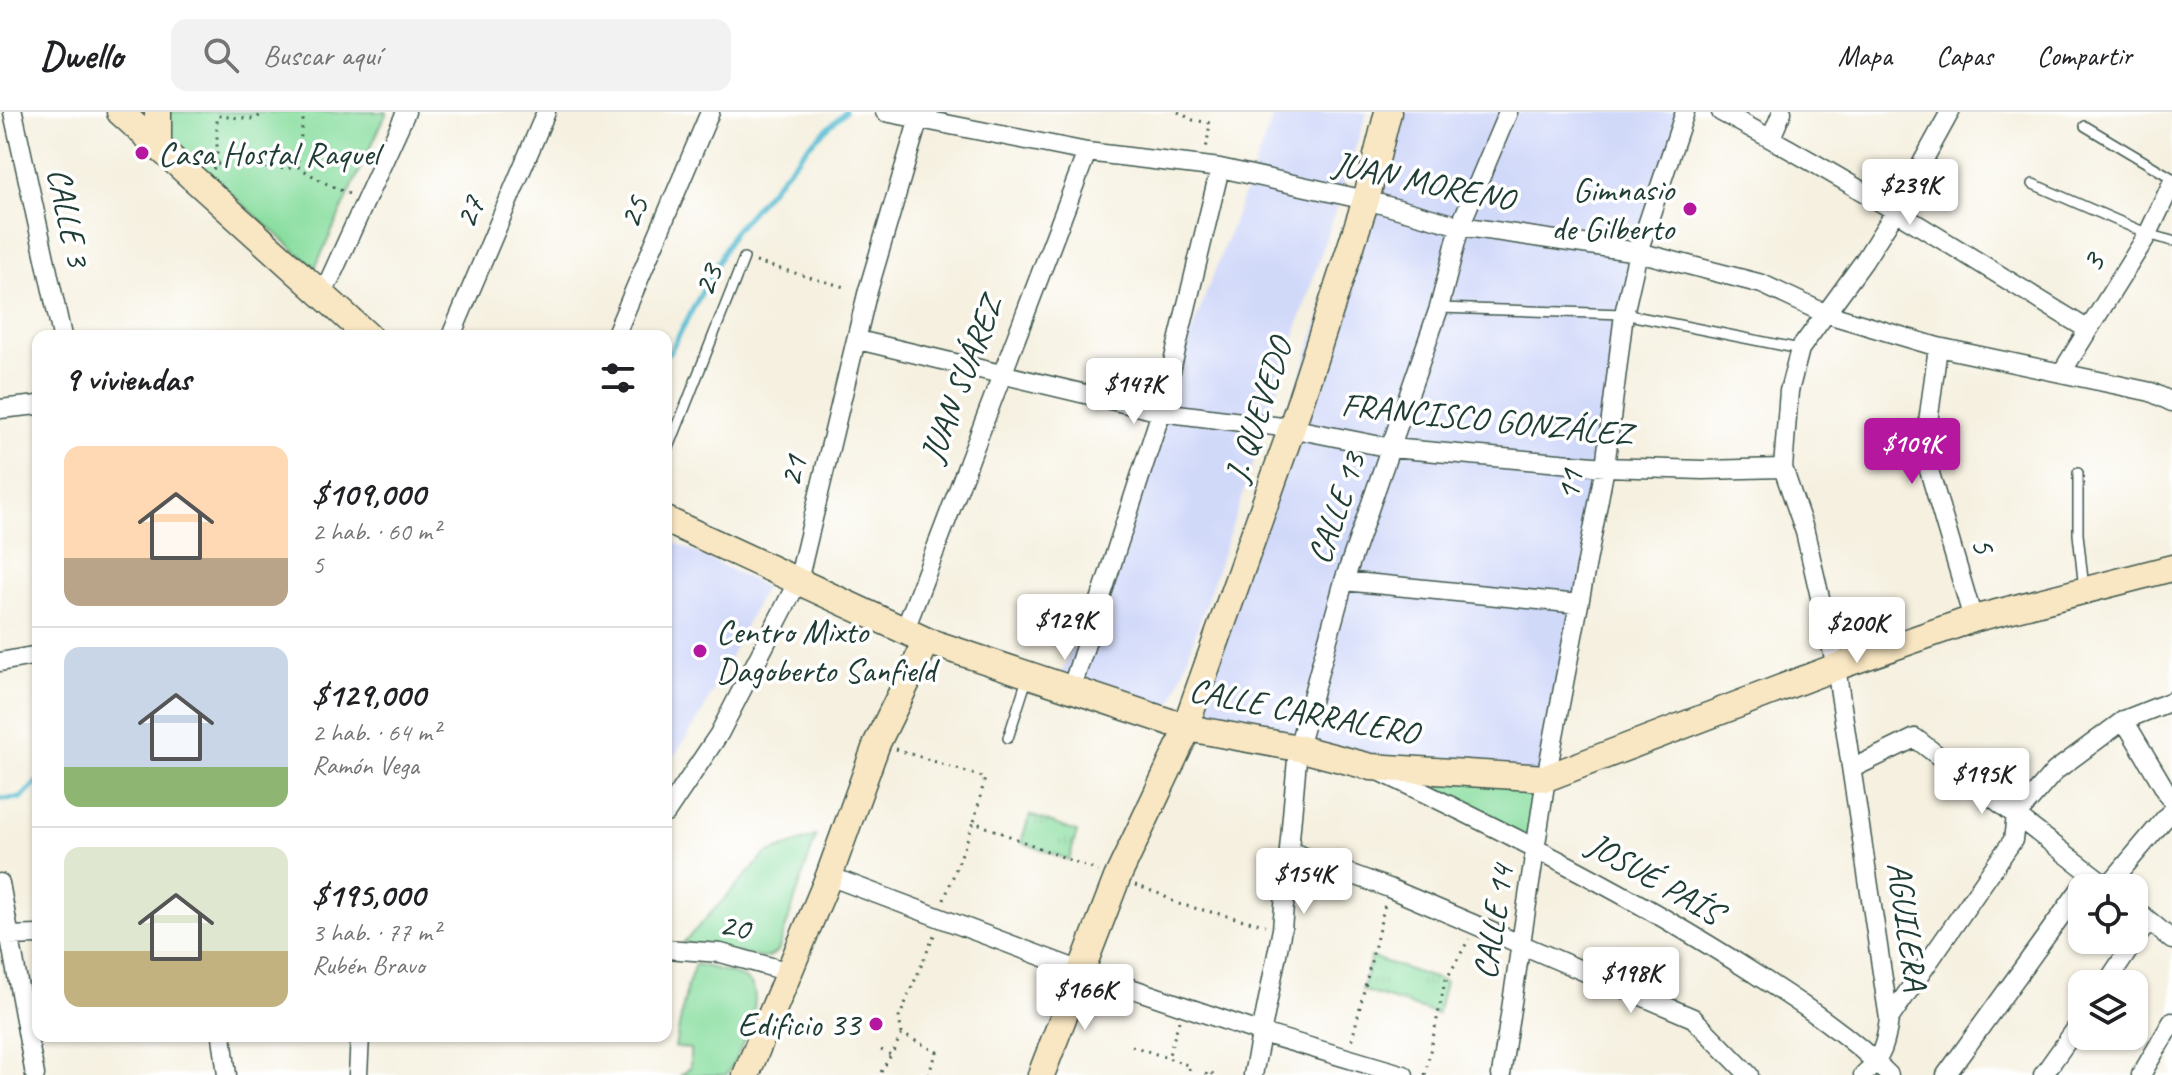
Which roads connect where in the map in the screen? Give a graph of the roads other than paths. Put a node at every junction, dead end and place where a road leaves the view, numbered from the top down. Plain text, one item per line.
1 (13, 112) edge
2 (120, 112) edge
3 (158, 112) edge
4 (406, 112) edge
5 (546, 112) edge
6 (710, 112) edge
7 (885, 112) edge
8 (1388, 112) edge
9 (1508, 112) edge
10 (1685, 112) edge
11 (1721, 112) edge
12 (1782, 112) edge
13 (1950, 112) edge
14 (919, 118) junction
15 (2085, 126) dead end
16 (1771, 138) junction
17 (158, 148) junction
18 (1087, 152) junction
19 (1212, 167) junction
20 (2172, 180) edge
21 (2033, 184) dead end
22 (1366, 200) junction
23 (1895, 212) junction
24 (1460, 226) junction
25 (2148, 234) junction
26 (2172, 241) edge
27 (1638, 252) junction
28 (744, 258) road end
29 (322, 296) junction
30 (1439, 308) junction
31 (1824, 313) junction
32 (1624, 314) junction
33 (2087, 329) junction
34 (61, 330) edge
35 (361, 330) edge
36 (454, 330) edge
37 (618, 330) edge
38 (858, 340) junction
39 (1938, 347) junction
40 (1800, 349) junction
41 (2062, 372) junction
42 (1001, 375) junction
43 (2172, 402) edge
44 (32, 406) edge
45 (0, 409) edge
46 (1161, 412) junction
47 (1290, 428) junction
48 (672, 440) edge
49 (1391, 448) junction
50 (1605, 467) junction
51 (1783, 468) junction
52 (2078, 473) dead end
53 (672, 523) edge
54 (2172, 568) edge
55 (798, 581) junction
56 (1344, 581) junction
57 (2085, 591) junction
58 (1579, 604) junction
59 (1973, 619) junction
60 (916, 636) junction
61 (32, 656) edge
62 (0, 662) edge
63 (1836, 667) junction
64 (1028, 676) junction
65 (1071, 690) junction
66 (2172, 701) edge
67 (2124, 720) junction
68 (1188, 728) junction
69 (1008, 738) dead end
70 (1298, 748) junction
71 (1371, 767) junction
72 (1853, 768) junction
73 (1546, 778) junction
74 (2172, 801) edge
75 (672, 804) edge
76 (2172, 810) edge
77 (2016, 816) junction
78 (1537, 848) junction
79 (1289, 851) junction
80 (2091, 874) edge
81 (2120, 874) edge
82 (829, 876) junction
83 (0, 883) edge
84 (2068, 906) edge
85 (2148, 920) edge
86 (32, 935) edge
87 (8, 936) junction
88 (2172, 940) edge
89 (1521, 944) junction
90 (672, 949) edge
91 (1081, 971) junction
92 (789, 972) junction
93 (1889, 1019) junction
94 (2172, 1022) edge
95 (1262, 1033) junction
96 (2068, 1040) edge
97 (223, 1042) edge
98 (360, 1042) edge
99 (1347, 1067) edge
100 (1876, 1071) edge
101 (35, 1075) edge
102 (227, 1075) edge
103 (358, 1075) edge
104 (746, 1075) edge
105 (1041, 1075) edge
106 (1253, 1075) edge
107 (1404, 1075) edge
108 (1501, 1075) edge
109 (1749, 1075) edge
110 (1946, 1075) edge
111 (2043, 1075) edge
112 (2141, 1075) edge

1 - 34 street, CALLE 3
2 - 17 street
3 - 17 street
4 - 29 street
5 - 36 street, 27
6 - 37 street, 25
7 - 14 street, JUAN MORENO
8 - 22 street, J. QUEVEDO
9 - 24 street, CALLE 13
10 - 27 street, 11
11 - 16 street
12 - 16 street
13 - 23 street, AGUILERA
14 - 18 street, JUAN MORENO
14 - 38 street, 21
15 - 20 lane
16 - 23 street
17 - 29 street
18 - 19 street, JUAN MORENO
18 - 42 street, JUAN SUÁREZ
19 - 22 street, JUAN MORENO
19 - 46 street
20 - 25 street, 3
21 - 25 lane
22 - 24 street, JUAN MORENO
22 - 47 street, J. QUEVEDO
23 - 31 street, AGUILERA
23 - 33 street
24 - 27 street, JUAN MORENO
24 - 30 street, CALLE 13
25 - 26 lane
25 - 33 street, 3
27 - 31 street, JUAN MORENO
27 - 32 street, 11
28 - 48 lane, 23
29 - 35 street
30 - 32 lane
30 - 49 street, CALLE 13
31 - 39 street, JUAN MORENO
31 - 40 street, AGUILERA
32 - 40 lane
32 - 50 street, 11
33 - 41 street, 3
38 - 42 street, FRANCISCO GONZÁLEZ
38 - 55 street, 21
39 - 41 street, JUAN MORENO
39 - 59 street, 5
40 - 51 street, AGUILERA
41 - 43 street, JUAN MORENO
42 - 46 street, FRANCISCO GONZÁLEZ
42 - 60 street, JUAN SUÁREZ
44 - 45 street
46 - 47 street, FRANCISCO GONZÁLEZ
46 - 65 street
47 - 49 street, FRANCISCO GONZÁLEZ
47 - 68 street, J. QUEVEDO
49 - 50 street, FRANCISCO GONZÁLEZ
49 - 56 street, CALLE 13
50 - 51 street, FRANCISCO GONZÁLEZ
50 - 58 street, 11
51 - 63 street, AGUILERA
52 - 57 lane
53 - 55 street, CALLE CARRALERO
54 - 57 street, CALLE CARRALERO
55 - 60 street, CALLE CARRALERO
55 - 75 street, 21
56 - 58 street
56 - 70 street, CALLE 13
57 - 59 street, CALLE CARRALERO
58 - 73 street, 11
59 - 63 street, CALLE CARRALERO
60 - 64 street, CALLE CARRALERO
60 - 82 street, JUAN SUÁREZ
61 - 62 street
63 - 72 street, AGUILERA
63 - 73 street, CALLE CARRALERO
64 - 65 street, CALLE CARRALERO
64 - 69 lane
65 - 68 street, CALLE CARRALERO
66 - 67 street
67 - 74 street
67 - 77 street
68 - 70 street, CALLE CARRALERO
68 - 91 street, J. QUEVEDO
70 - 71 street, CALLE CARRALERO
70 - 79 street, CALLE 13
71 - 73 street, CALLE CARRALERO
71 - 78 street, JOSUÉ PAÍS
72 - 77 street
72 - 93 street, AGUILERA
73 - 78 street, CALLE 14
76 - 81 street
77 - 80 street
77 - 93 street
78 - 89 street, CALLE 14
78 - 100 street, JOSUÉ PAÍS
79 - 89 street
79 - 95 street, CALLE 13
82 - 91 street
82 - 92 street, JUAN SUÁREZ
83 - 87 street
84 - 110 street
85 - 88 street
86 - 87 street
87 - 101 street
89 - 108 street, CALLE 14
89 - 109 street
90 - 92 street, 20
91 - 95 street
91 - 105 street, J. QUEVEDO
92 - 104 street, JUAN SUÁREZ
93 - 100 street, AGUILERA
94 - 112 street
95 - 99 street
95 - 106 street, CALLE 13
96 - 111 street
97 - 102 street
98 - 103 street
99 - 107 street

